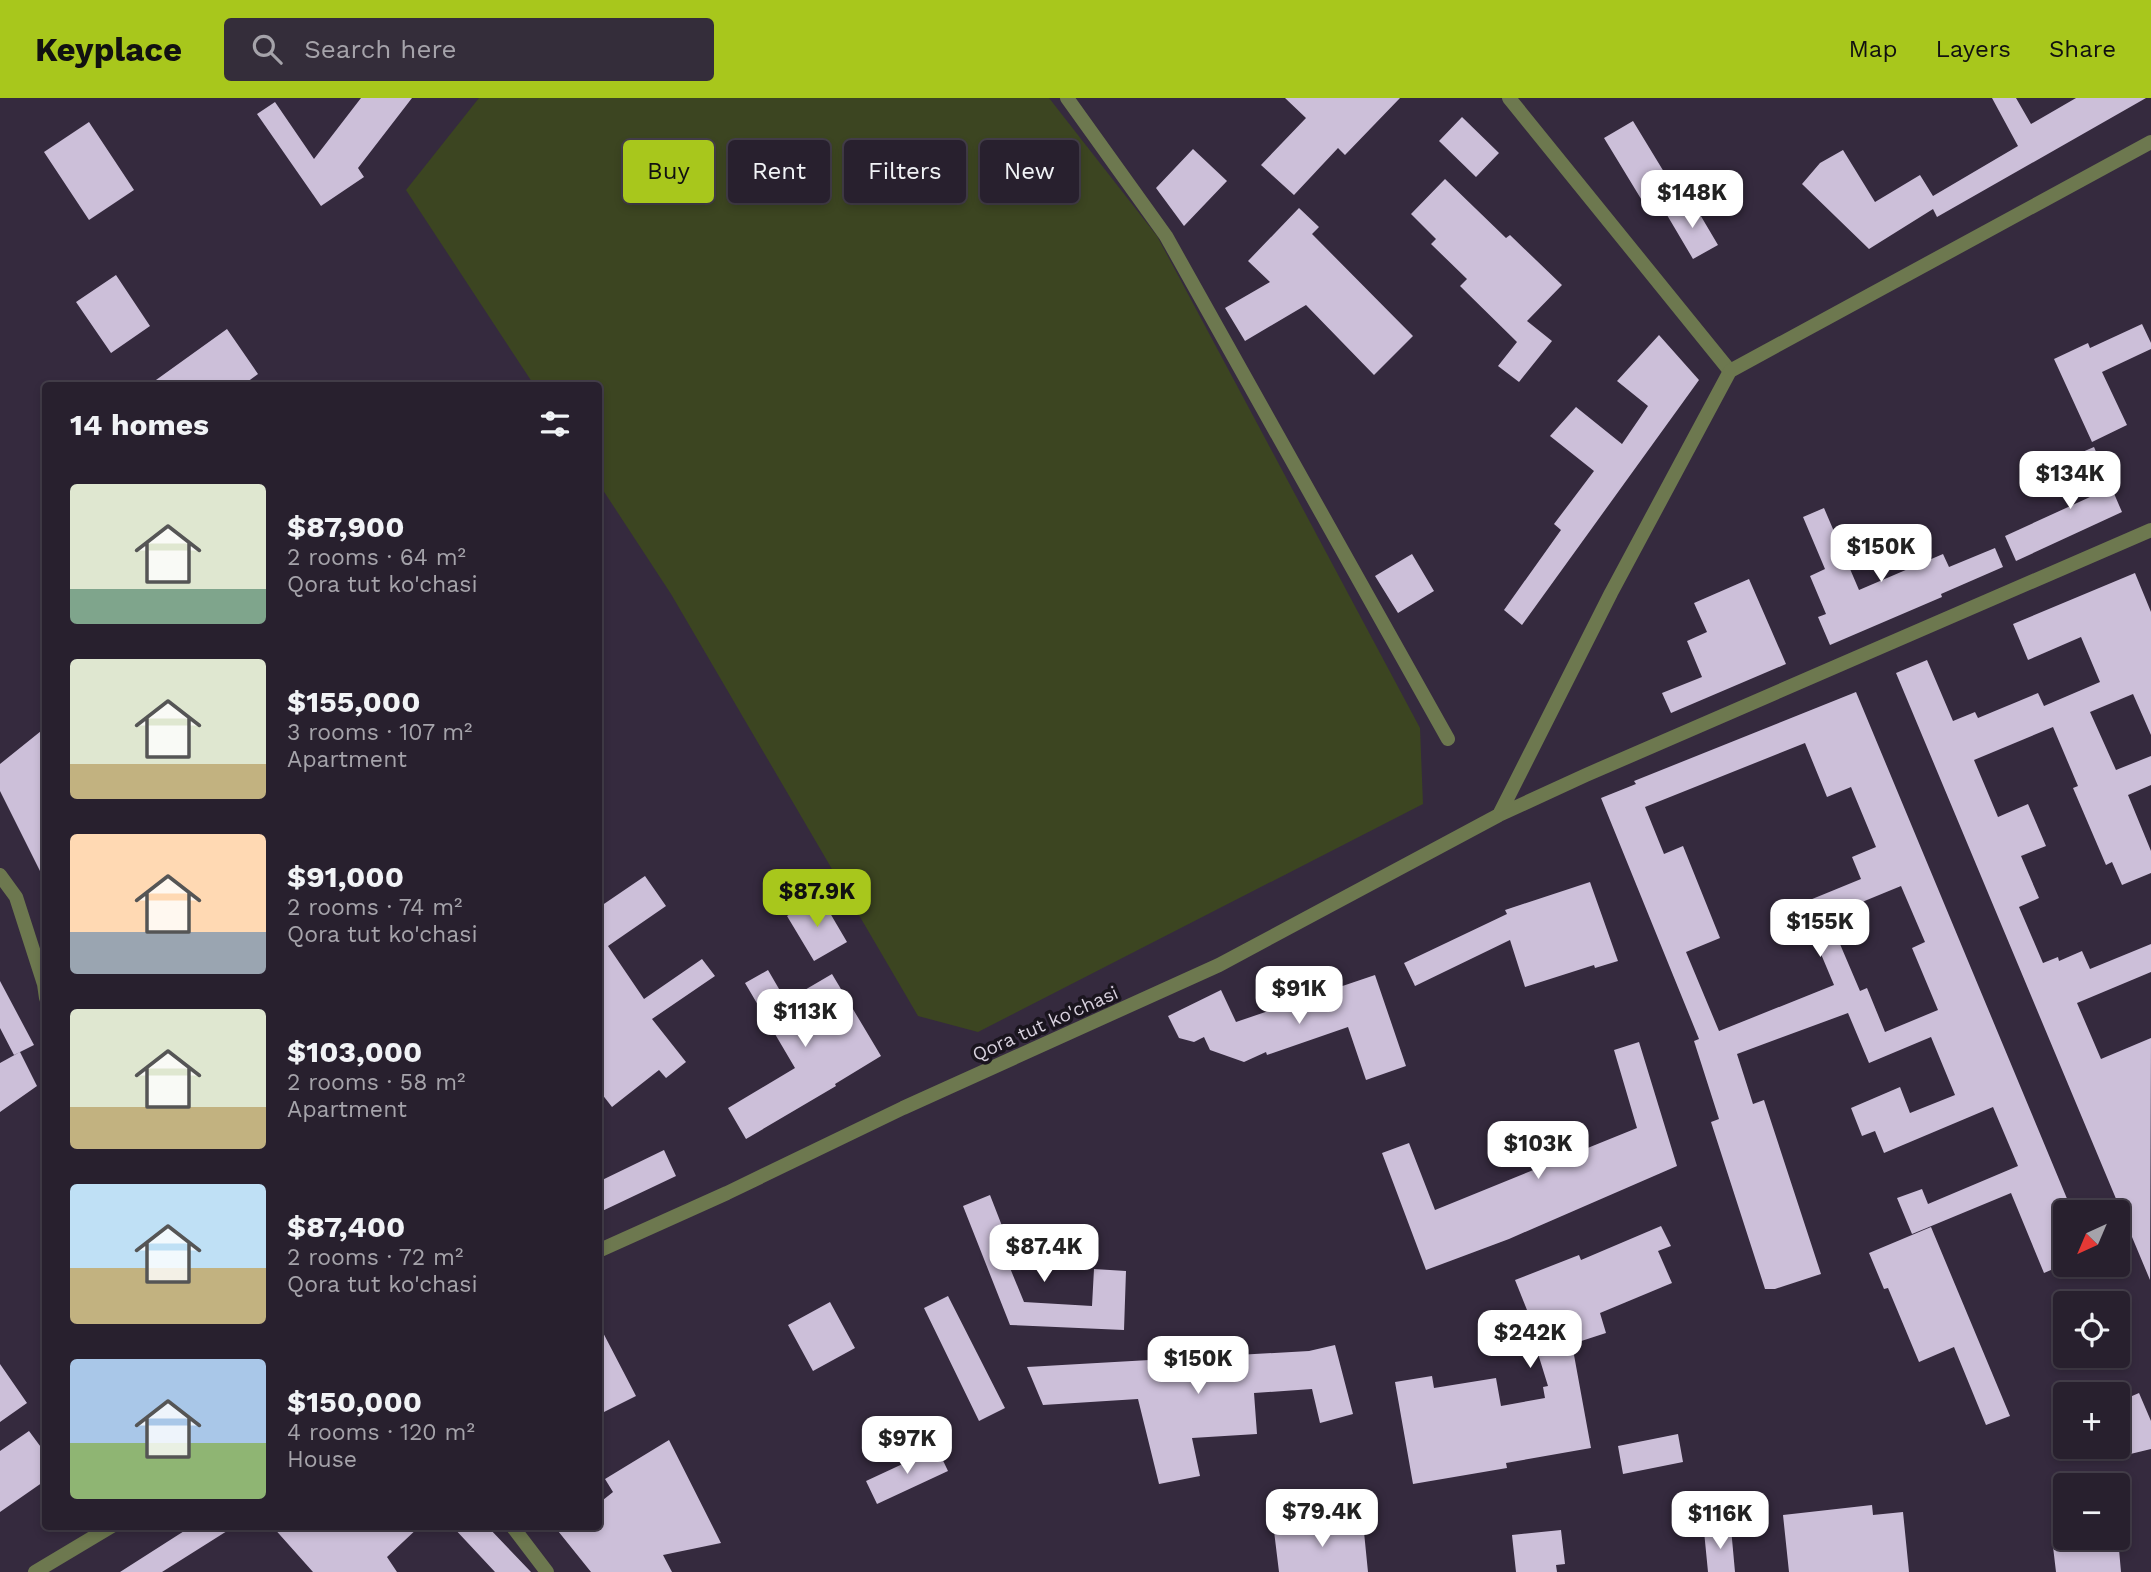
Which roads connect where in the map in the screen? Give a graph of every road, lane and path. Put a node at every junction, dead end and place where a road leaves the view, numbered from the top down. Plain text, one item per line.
1 (1067, 98) edge
2 (1510, 98) edge
3 (2151, 142) edge
4 (1730, 371) junction
5 (2151, 530) edge
6 (1448, 739) dead end
7 (1499, 815) junction
8 (0, 875) edge
9 (42, 978) edge
10 (602, 1249) edge
11 (105, 1530) edge
12 (515, 1530) edge
13 (35, 1572) edge
14 (547, 1572) edge

1 - 6 street
2 - 4 street
3 - 4 street
4 - 7 street
5 - 7 street, Qora tut ko'chasi
7 - 10 street, Qora tut ko'chasi
8 - 9 street
11 - 13 street
12 - 14 street

